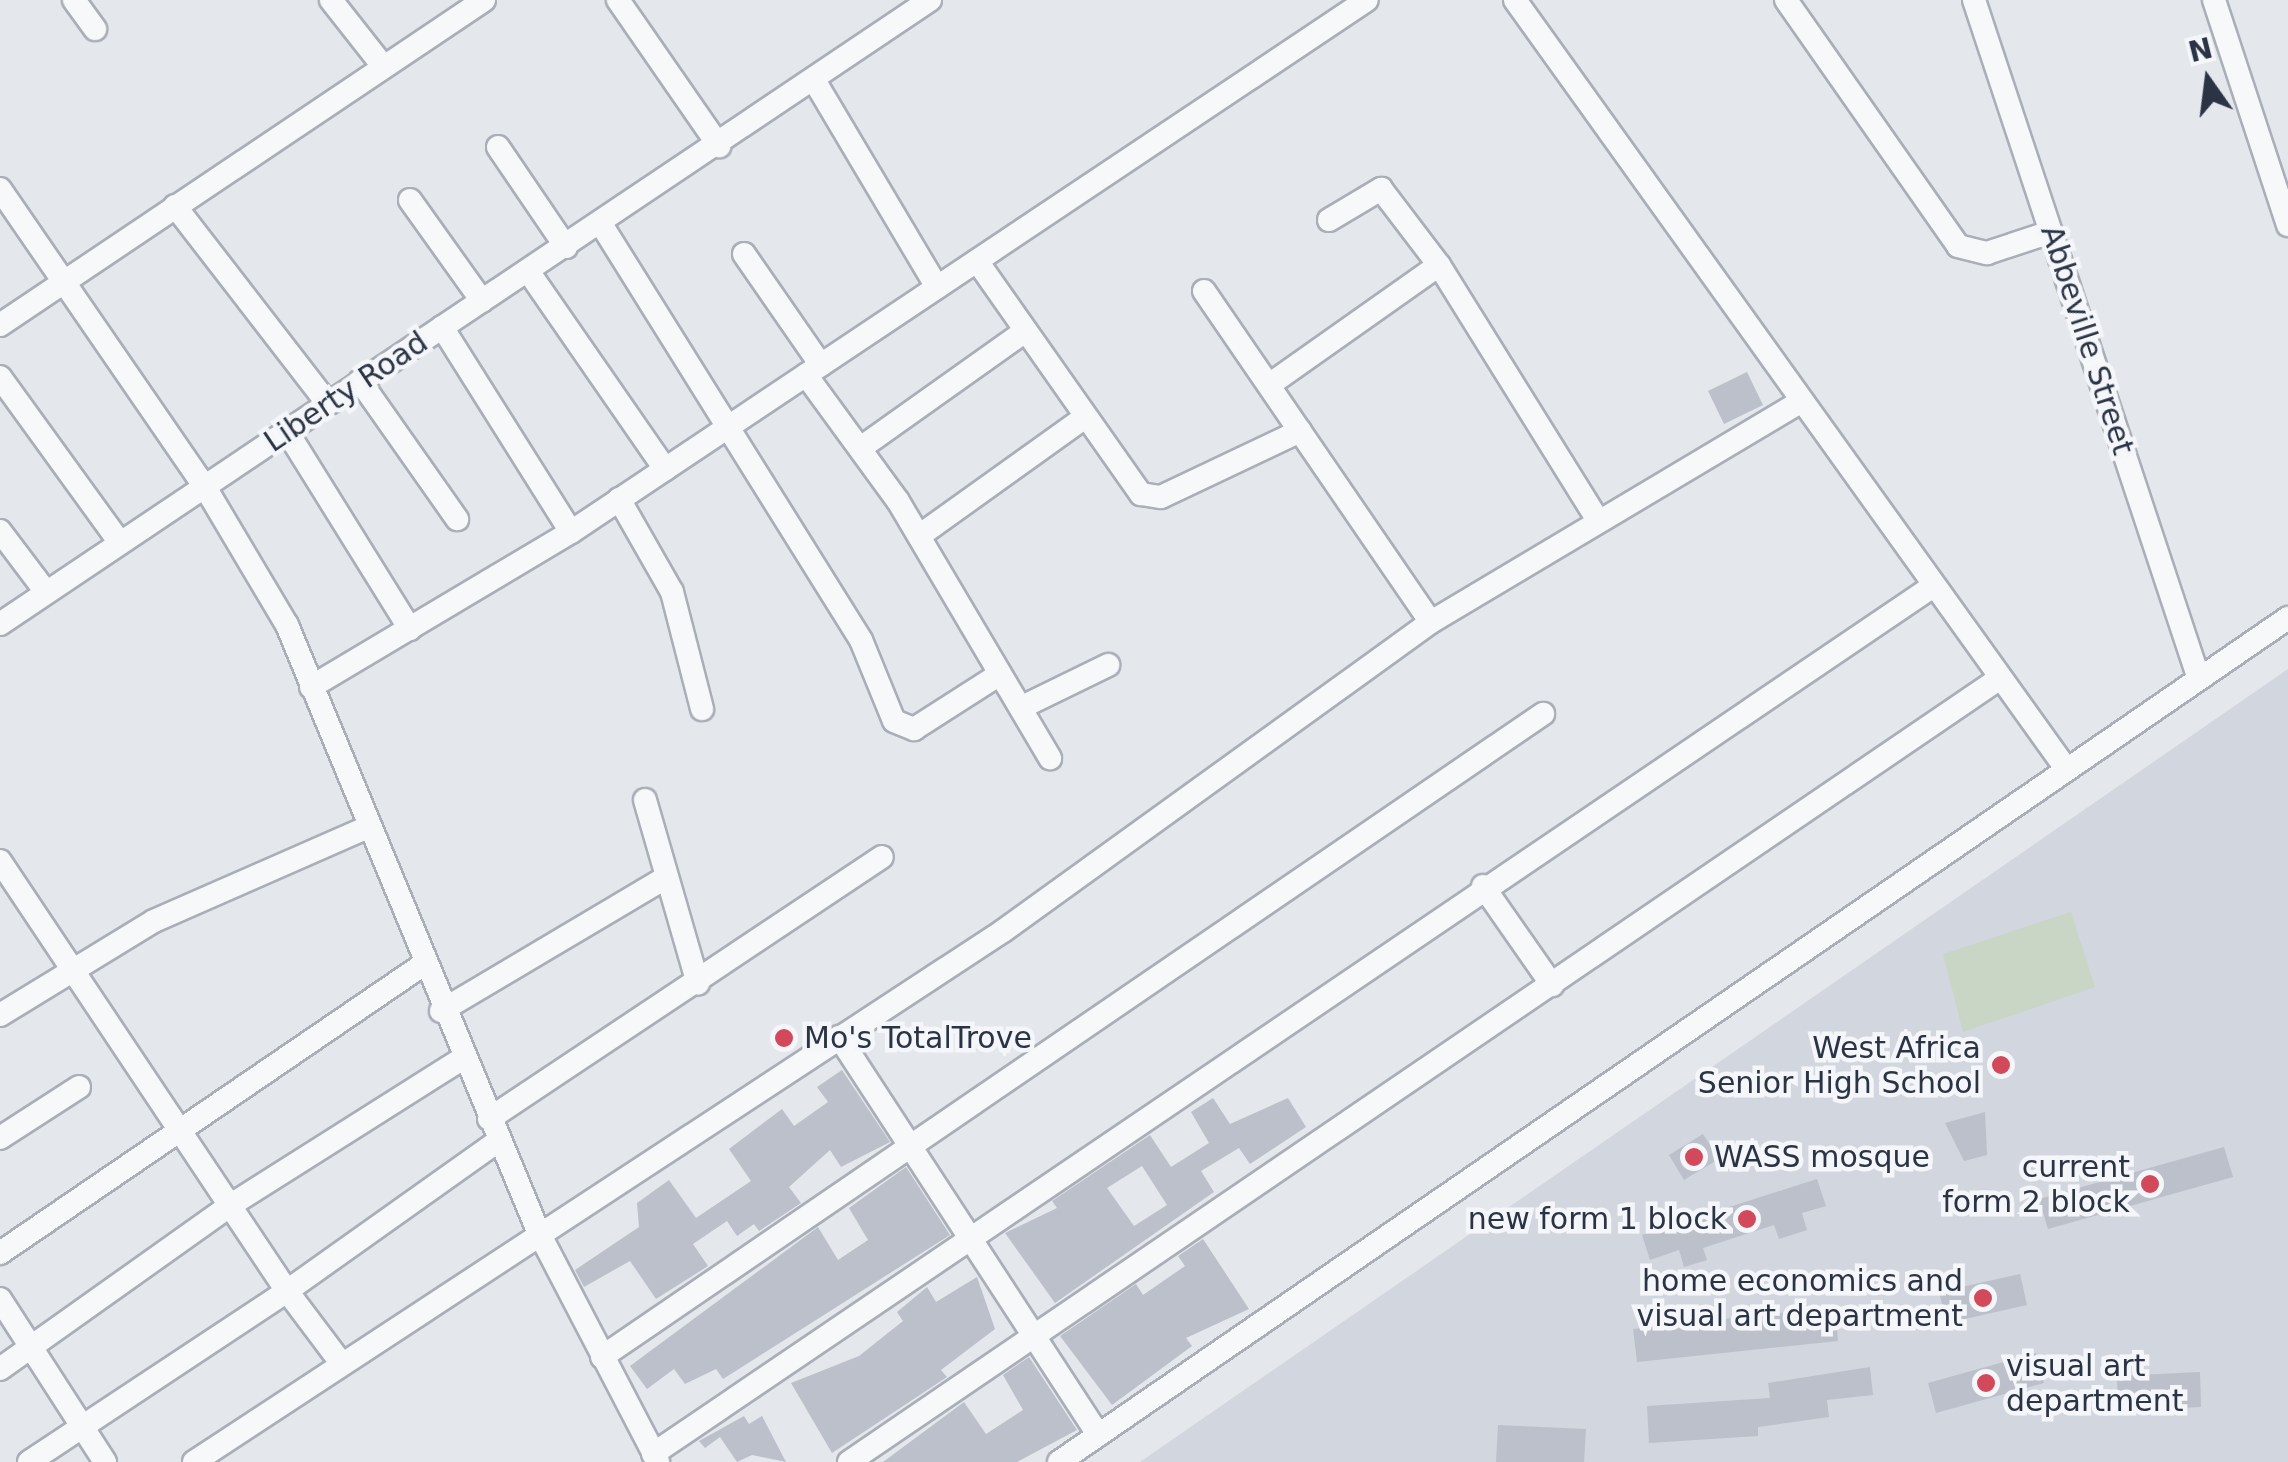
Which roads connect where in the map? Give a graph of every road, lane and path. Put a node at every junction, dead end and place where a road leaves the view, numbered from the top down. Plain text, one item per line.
1 (74, 0) edge
2 (332, 0) edge
3 (484, 0) edge
4 (618, 0) edge
5 (930, 0) edge
6 (1368, 0) edge
7 (1515, 0) edge
8 (1786, 0) edge
9 (1974, 0) edge
10 (2214, 0) edge
11 (95, 29) dead end
12 (383, 66) junction
13 (814, 80) junction
14 (719, 146) junction
15 (498, 147) dead end
16 (0, 190) edge
17 (410, 200) dead end
18 (175, 206) junction
19 (1329, 220) dead end
20 (601, 224) junction
21 (2288, 225) edge
22 (2051, 232) junction
23 (566, 247) junction
24 (744, 254) dead end
25 (977, 260) junction
26 (1439, 264) junction
27 (528, 271) junction
28 (68, 280) junction
29 (936, 288) junction
30 (1204, 290) dead end
31 (482, 301) junction
32 (0, 325) edge
33 (442, 327) junction
34 (1024, 332) junction
35 (814, 370) junction
36 (0, 377) edge
37 (360, 381) junction
38 (1269, 385) junction
39 (328, 404) junction
40 (1799, 404) junction
41 (1081, 420) junction
42 (728, 427) junction
43 (1300, 431) junction
44 (288, 433) junction
45 (862, 447) junction
46 (664, 468) junction
47 (205, 487) junction
48 (619, 499) junction
49 (458, 519) dead end
50 (1598, 520) junction
51 (0, 531) edge
52 (571, 532) junction
53 (919, 536) junction
54 (120, 543) junction
55 (1933, 586) junction
56 (46, 592) junction
57 (2288, 618) edge
58 (1430, 622) junction
59 (0, 624) edge
60 (410, 629) junction
61 (1108, 665) dead end
62 (1000, 674) junction
63 (2000, 678) junction
64 (2199, 679) junction
65 (311, 687) junction
66 (1022, 707) junction
67 (702, 709) dead end
68 (1543, 714) dead end
69 (1050, 758) dead end
70 (2067, 770) junction
71 (644, 800) dead end
72 (370, 826) junction
73 (882, 857) dead end
74 (0, 861) edge
75 (662, 880) junction
76 (1483, 886) junction
77 (9, 894) edge
78 (421, 966) junction
79 (72, 968) junction
80 (698, 984) junction
81 (1552, 984) junction
82 (441, 1011) junction
83 (0, 1015) edge
84 (839, 1037) junction
85 (462, 1059) junction
86 (79, 1087) dead end
87 (181, 1126) junction
88 (494, 1130) junction
89 (0, 1138) edge
90 (909, 1145) junction
91 (234, 1202) junction
92 (538, 1231) junction
93 (970, 1238) junction
94 (0, 1252) edge
95 (287, 1291) junction
96 (0, 1300) edge
97 (1034, 1331) junction
98 (31, 1348) junction
99 (602, 1356) junction
100 (340, 1364) junction
101 (0, 1369) edge
102 (82, 1426) junction
103 (1098, 1435) junction
104 (656, 1458) edge
105 (29, 1462) edge
106 (105, 1462) edge
107 (194, 1462) edge
108 (849, 1462) edge
109 (1059, 1462) edge

1 - 11 street
2 - 12 street
3 - 12 street
4 - 14 street
5 - 13 street, Liberty Road
6 - 25 street
7 - 40 street
8 - 22 street
9 - 22 street, Abbeville Street
10 - 21 street
12 - 18 street
13 - 14 street, Liberty Road
13 - 29 street
14 - 20 street, Liberty Road
15 - 23 street
16 - 28 street
17 - 31 street
18 - 28 street
18 - 39 street
19 - 26 street
20 - 23 street, Liberty Road
20 - 42 street
22 - 64 street, Abbeville Street
23 - 27 street, Liberty Road
24 - 35 street
25 - 29 street
25 - 34 street
26 - 38 street
26 - 50 street
27 - 31 street, Liberty Road
27 - 46 street
28 - 32 street
28 - 47 street
29 - 35 street
30 - 38 street
31 - 33 street, Liberty Road
33 - 37 street, Liberty Road
33 - 52 street
34 - 41 street
34 - 45 street
35 - 42 street
35 - 45 street
36 - 54 street
37 - 39 street, Liberty Road
37 - 49 street
38 - 43 street
39 - 44 street, Liberty Road
40 - 50 street
40 - 55 street
41 - 43 street
41 - 53 street
42 - 46 street
42 - 62 street
43 - 58 street
44 - 47 street, Liberty Road
44 - 60 street
45 - 53 street
46 - 48 street
47 - 54 street, Liberty Road
47 - 65 street
48 - 52 street
48 - 67 street
50 - 58 street
51 - 56 street
52 - 60 street
53 - 62 street
54 - 56 street, Liberty Road
55 - 63 street
55 - 76 street
56 - 59 street, Liberty Road
57 - 64 street
58 - 84 street
60 - 65 street
61 - 66 street
62 - 66 street
63 - 70 street
63 - 81 street
64 - 70 street
65 - 72 street
66 - 69 street
68 - 90 street
70 - 103 street
71 - 75 street
72 - 78 street
72 - 79 street
73 - 80 street
74 - 77 street
75 - 80 street
75 - 82 street
76 - 81 street
76 - 93 street
77 - 79 street
78 - 82 street
78 - 87 street
79 - 83 street
79 - 87 street
80 - 88 street
81 - 97 street
82 - 85 street
84 - 90 street
84 - 92 street
85 - 88 street
85 - 91 street
86 - 89 street
87 - 91 street
87 - 94 street
88 - 92 street
88 - 95 street
90 - 93 street
90 - 99 street
91 - 95 street
91 - 98 street
92 - 99 street
92 - 100 street
93 - 97 street
93 - 104 street
95 - 100 street
95 - 102 street
96 - 98 street
97 - 103 street
97 - 108 street
98 - 101 street
98 - 102 street
99 - 104 street
100 - 107 street
102 - 105 street
102 - 106 street
103 - 109 street

